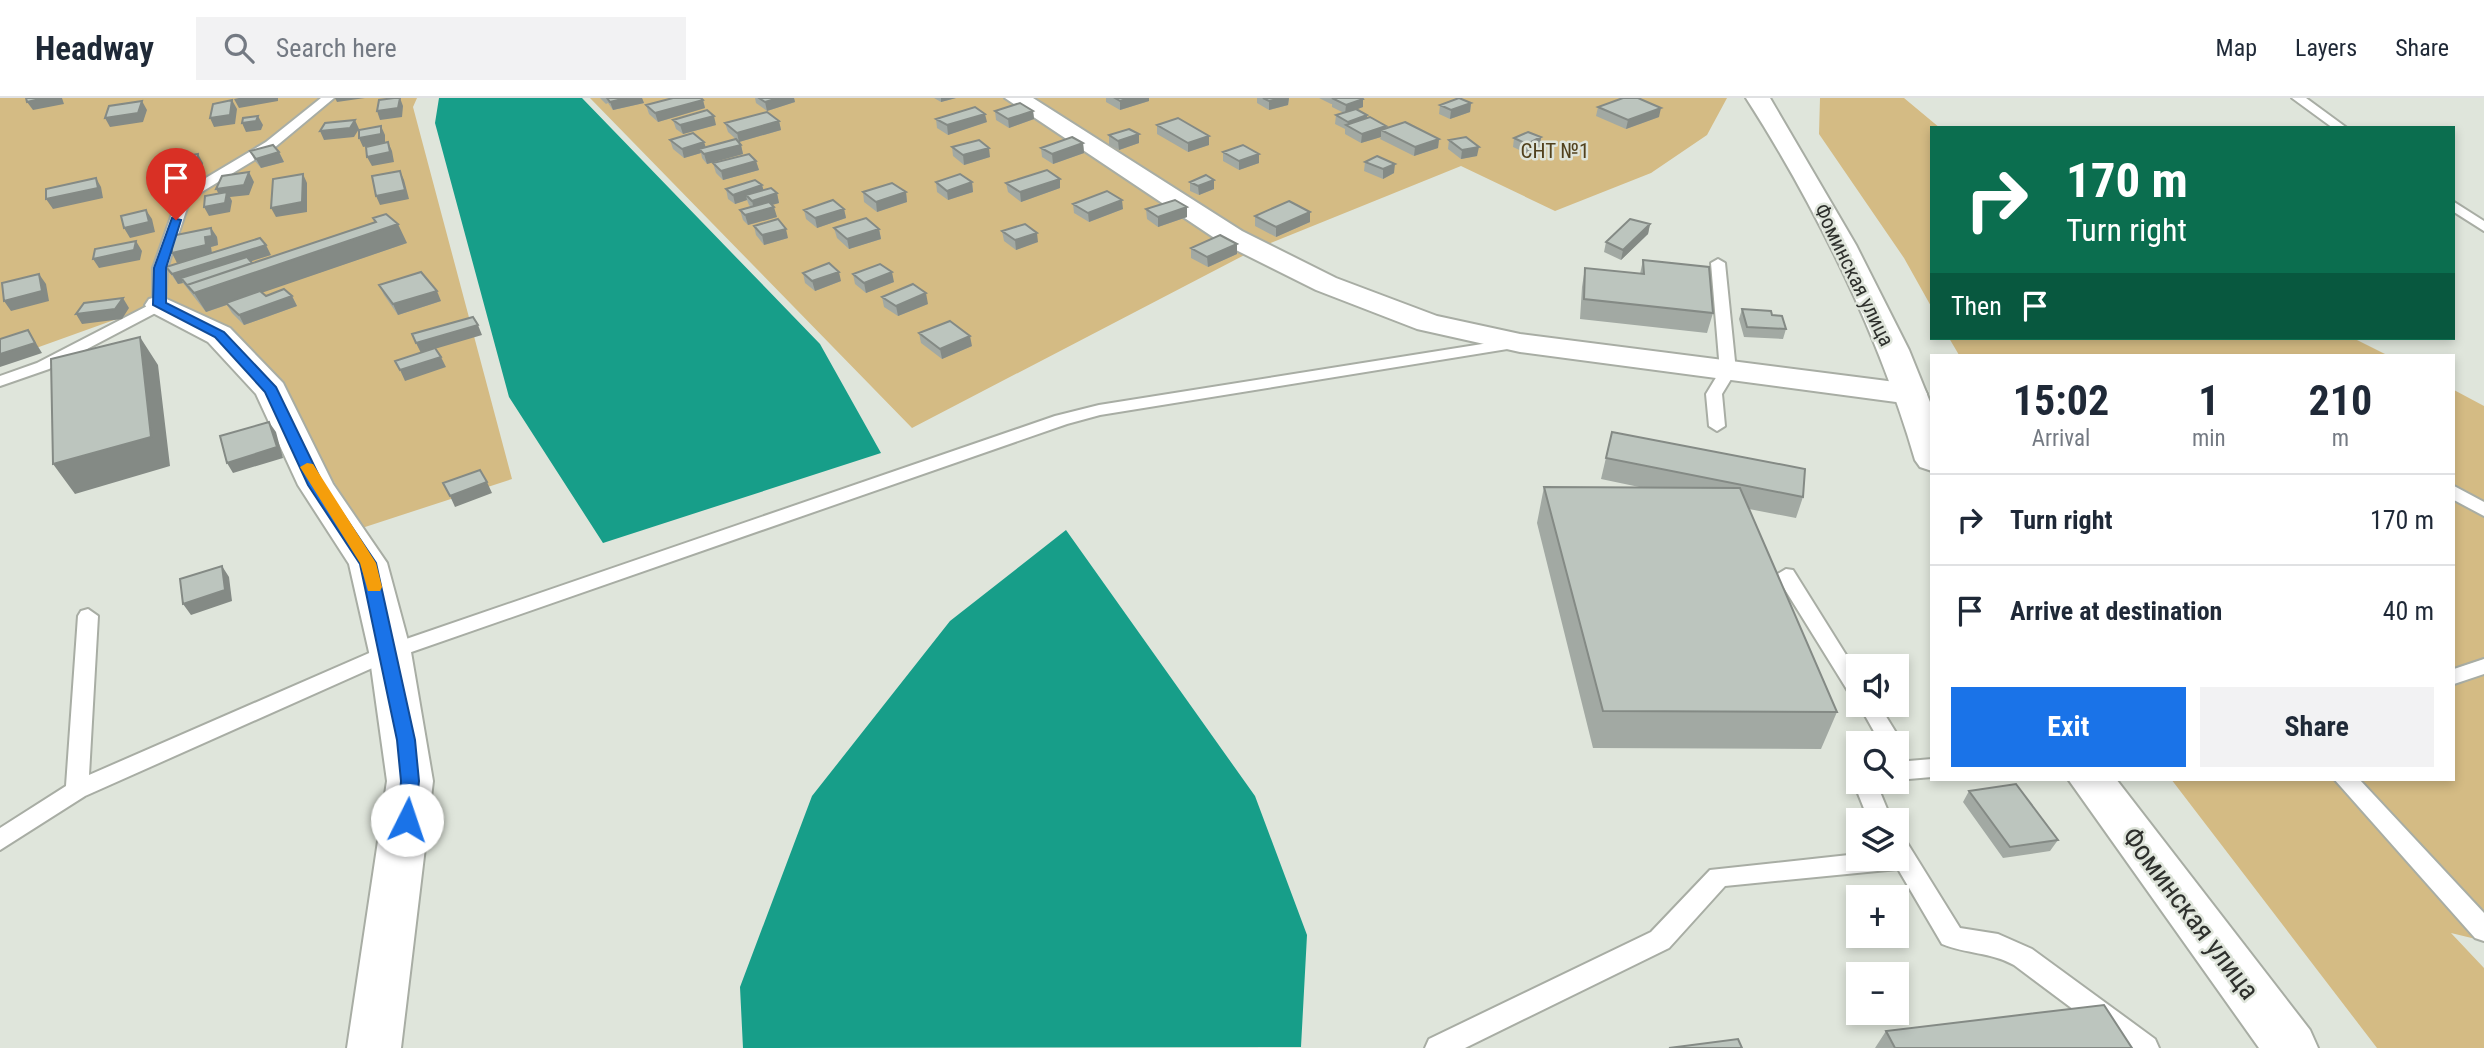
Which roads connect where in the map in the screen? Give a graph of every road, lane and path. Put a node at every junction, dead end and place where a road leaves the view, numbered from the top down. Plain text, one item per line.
1 (328, 98) edge
2 (1017, 98) edge
3 (1758, 98) edge
4 (2298, 98) edge
5 (2338, 126) edge
6 (2455, 207) edge
7 (2484, 227) edge
8 (1718, 263) dead end
9 (160, 305) junction
10 (1520, 343) junction
11 (1728, 370) junction
12 (0, 381) edge
13 (1911, 394) junction
14 (1717, 426) dead end
15 (1930, 454) edge
16 (2455, 493) edge
17 (2484, 510) edge
18 (1786, 575) dead end
19 (89, 616) dead end
20 (390, 652) junction
21 (2484, 666) edge
22 (1846, 672) edge
23 (2455, 677) edge
24 (1909, 766) edge
25 (1930, 768) edge
26 (2092, 781) edge
27 (2348, 781) edge
28 (77, 790) junction
29 (0, 841) edge
30 (1846, 860) edge
31 (1909, 868) edge
32 (2484, 930) edge
33 (374, 1048) edge
34 (1438, 1048) edge
35 (2146, 1048) edge
36 (2291, 1048) edge

1 - 9 lane
2 - 10 street
3 - 13 street, Фоминская улица
4 - 5 lane
6 - 7 lane
8 - 11 lane
9 - 12 lane
9 - 20 street
10 - 11 street
10 - 20 lane
11 - 13 street
11 - 14 lane
13 - 15 street, Фоминская улица
16 - 17 lane
18 - 22 lane
19 - 28 lane
20 - 28 lane
20 - 33 street
21 - 23 lane
24 - 25 lane
26 - 36 street, Фоминская улица
27 - 32 lane
28 - 29 lane
30 - 34 lane
31 - 35 lane

